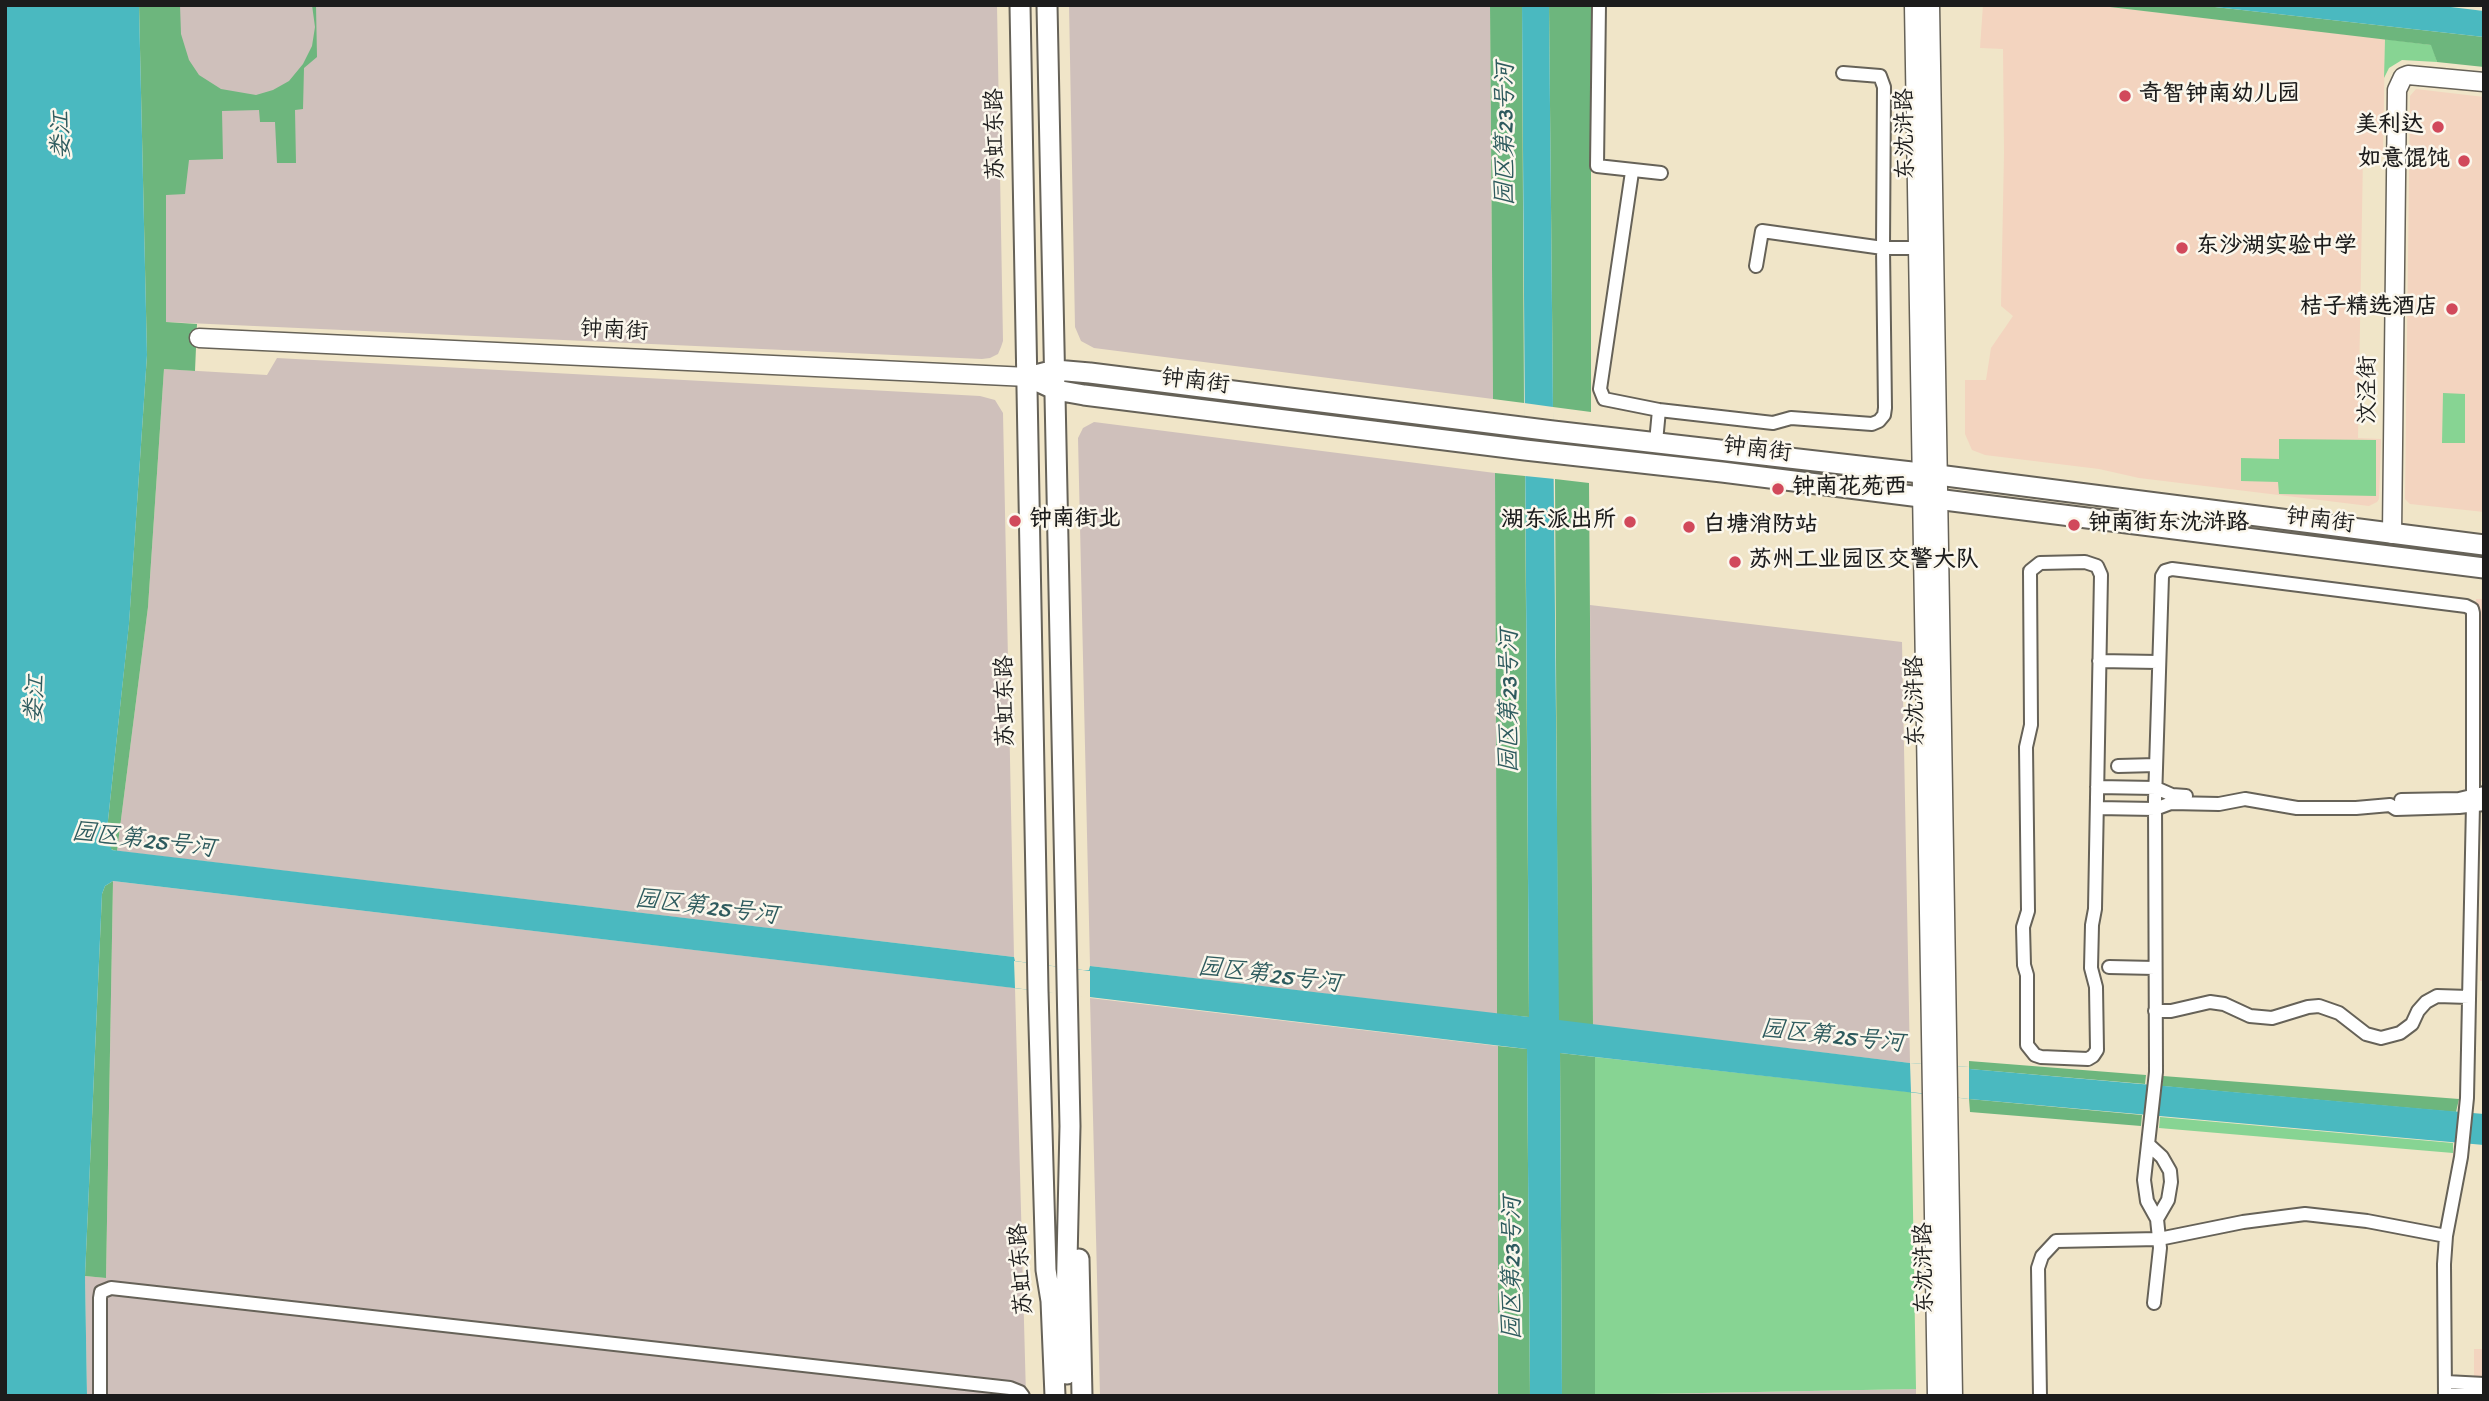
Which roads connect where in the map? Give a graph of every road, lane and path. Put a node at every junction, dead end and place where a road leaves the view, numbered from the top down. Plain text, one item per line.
1 (1020, 5) edge
2 (1047, 5) edge
3 (1599, 5) edge
4 (1914, 5) edge
5 (1930, 5) edge
6 (1843, 73) dead end
7 (2484, 82) edge
8 (1632, 172) junction
9 (1661, 173) dead end
10 (1882, 248) junction
11 (1917, 248) junction
12 (1756, 266) dead end
13 (199, 338) dead end
14 (1055, 370) junction
15 (1028, 377) junction
16 (1056, 390) junction
17 (1659, 410) junction
18 (1656, 442) junction
19 (1929, 474) junction
20 (1930, 498) junction
21 (2392, 534) junction
22 (2484, 545) edge
23 (2484, 568) edge
24 (2099, 661) junction
25 (2158, 662) junction
26 (2156, 765) junction
27 (2118, 766) dead end
28 (2097, 787) junction
29 (2156, 788) junction
30 (2478, 799) edge
31 (2235, 800) junction
32 (2097, 808) junction
33 (2155, 809) junction
34 (2109, 967) dead end
35 (2155, 968) junction
36 (2469, 997) junction
37 (2155, 1011) junction
38 (1941, 1096) junction
39 (1070, 1126) junction
40 (2150, 1146) junction
41 (2157, 1219) junction
42 (2446, 1236) junction
43 (2159, 1239) junction
44 (1046, 1270) junction
45 (2154, 1303) dead end
46 (2484, 1384) edge
47 (2446, 1391) edge
48 (2484, 1395) edge
49 (100, 1396) edge
50 (1023, 1396) edge
51 (1042, 1396) edge
52 (1055, 1396) edge
53 (1068, 1396) edge
54 (1082, 1396) edge
55 (1937, 1396) edge
56 (1953, 1396) edge
57 (2040, 1396) edge

1 - 15 main road, 苏虹东路
2 - 14 main road, 苏虹东路
3 - 8 street
4 - 11 main road, 东沈浒路
5 - 19 main road, 东沈浒路
6 - 10 street
7 - 21 main road, 汶泾街
8 - 9 street
8 - 17 street
10 - 11 street
10 - 12 street
10 - 17 street
11 - 19 main road, 东沈浒路
13 - 15 main road, 钟南街
14 - 15 main road, 钟南街
14 - 16 main road, 苏虹东路
14 - 18 main road, 钟南街
15 - 16 main road, 钟南街
15 - 44 main road, 苏虹东路
16 - 20 main road, 钟南街
16 - 39 main road, 苏虹东路
17 - 18 street
18 - 19 main road, 钟南街
19 - 20 main road, 东沈浒路
19 - 21 main road, 钟南街
20 - 23 main road, 钟南街
20 - 38 main road, 东沈浒路
21 - 22 main road, 钟南街
24 - 25 street
24 - 28 street
24 - 32 street
25 - 26 street
25 - 30 street
26 - 27 street
26 - 29 street
28 - 29 street
28 - 32 street
29 - 31 street
29 - 33 street
30 - 31 street
30 - 36 street
31 - 33 street
32 - 33 street
33 - 35 street
34 - 35 street
35 - 37 street
36 - 37 street
36 - 42 street
37 - 40 street
38 - 55 main road, 东沈浒路
38 - 56 main road, 东沈浒路
39 - 53 main road, 苏虹东路
39 - 54 main road
40 - 41 street
40 - 41 street
41 - 43 street
42 - 43 street
42 - 47 street
43 - 45 street
43 - 57 street
44 - 51 main road
44 - 52 main road, 苏虹东路
46 - 47 street
47 - 48 street
49 - 50 street

